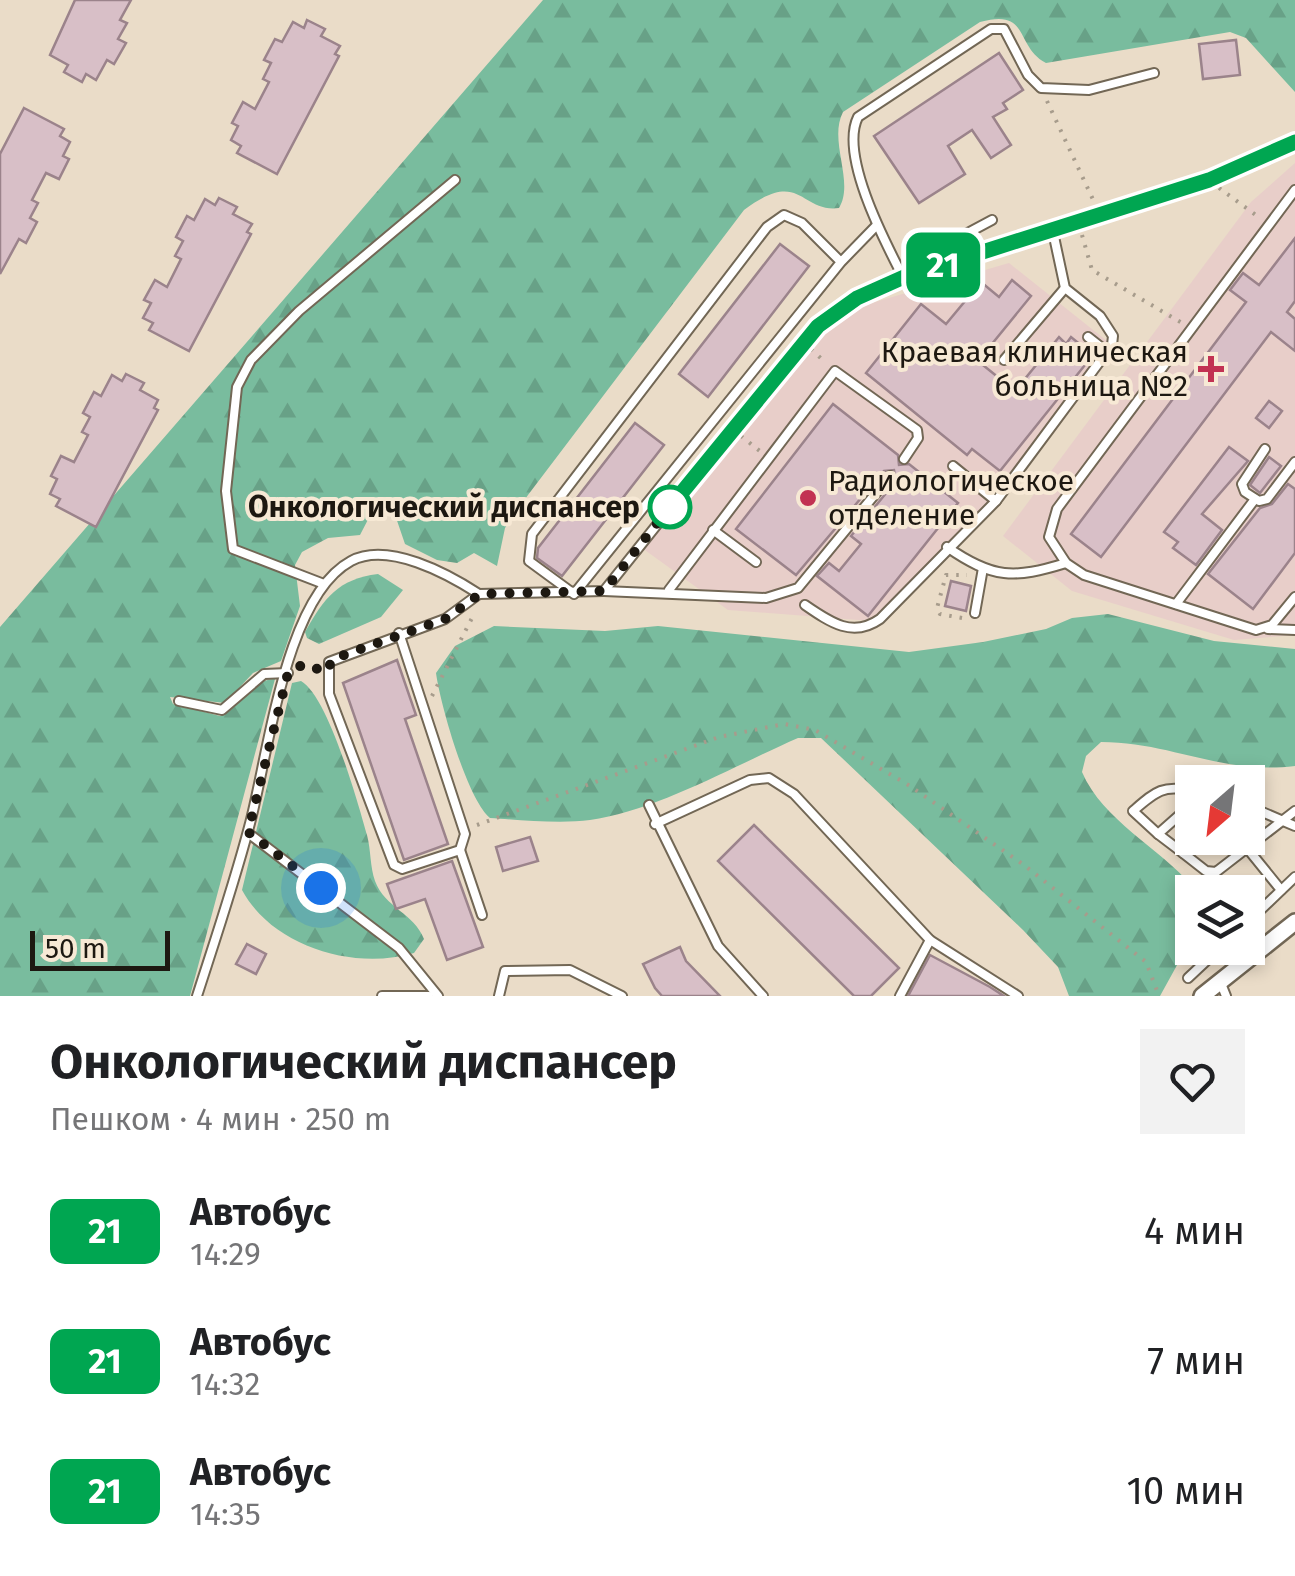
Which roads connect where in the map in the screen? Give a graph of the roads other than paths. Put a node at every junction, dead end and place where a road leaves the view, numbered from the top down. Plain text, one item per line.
1 (1154, 73) dead end
2 (1295, 142) edge
3 (456, 180) dead end
4 (1295, 190) edge
5 (992, 220) dead end
6 (876, 226) junction
7 (1053, 232) junction
8 (841, 262) junction
9 (918, 272) junction
10 (904, 277) junction
11 (1066, 288) junction
12 (1088, 336) dead end
13 (1107, 352) junction
14 (1004, 360) dead end
15 (1265, 450) dead end
16 (904, 460) dead end
17 (1295, 462) edge
18 (952, 466) dead end
19 (890, 476) dead end
20 (1254, 499) junction
21 (996, 501) junction
22 (713, 530) junction
23 (947, 547) junction
24 (756, 562) dead end
25 (1066, 563) junction
26 (982, 572) junction
27 (324, 584) junction
28 (669, 590) junction
29 (604, 591) junction
30 (480, 594) junction
31 (574, 594) junction
32 (1295, 597) edge
33 (1176, 604) junction
34 (806, 606) dead end
35 (975, 613) road end
36 (1264, 629) junction
37 (1295, 630) edge
38 (399, 633) junction
39 (288, 673) junction
40 (179, 701) dead end
41 (1175, 787) edge
42 (649, 806) dead end
43 (1295, 811) edge
44 (1265, 812) edge
45 (1284, 818) junction
46 (1175, 819) edge
47 (656, 824) junction
48 (1295, 826) edge
49 (248, 832) junction
50 (1265, 833) edge
51 (1158, 834) junction
52 (1175, 847) edge
53 (460, 850) junction
54 (1186, 855) edge
55 (1238, 855) edge
56 (1253, 855) edge
57 (1295, 876) edge
58 (1281, 890) junction
59 (1265, 906) edge
60 (482, 915) dead end
61 (1295, 922) edge
62 (930, 940) junction
63 (1202, 965) edge
64 (1188, 978) dead end
65 (1223, 988) edge
66 (197, 996) edge
67 (382, 996) edge
68 (429, 996) edge
69 (438, 996) edge
70 (499, 996) edge
71 (622, 996) edge
72 (762, 996) edge
73 (900, 996) edge
74 (1018, 996) edge
75 (1202, 996) edge

1 - 6 lane
2 - 7 lane
3 - 27 lane
4 - 25 lane
5 - 9 lane
6 - 8 lane
6 - 10 lane
7 - 9 lane
7 - 11 lane
8 - 31 lane
8 - 31 lane
9 - 10 lane
10 - 29 lane
11 - 13 lane
11 - 14 lane
12 - 13 lane
13 - 21 lane
15 - 20 lane
16 - 22 lane
17 - 20 lane
18 - 21 lane
19 - 28 lane
20 - 33 lane
21 - 23 lane
22 - 24 lane
22 - 28 lane
23 - 26 lane
23 - 34 lane
25 - 26 lane
25 - 33 lane
26 - 35 lane
27 - 30 lane
27 - 39 lane
28 - 29 lane
29 - 31 lane
30 - 31 lane
30 - 38 lane
32 - 36 lane
33 - 36 lane
36 - 37 lane
38 - 53 lane
38 - 53 lane
39 - 40 lane
39 - 49 lane
41 - 51 lane
42 - 47 lane
43 - 45 lane
44 - 45 lane
45 - 48 lane
45 - 50 lane
46 - 51 lane
47 - 62 lane
47 - 72 lane
49 - 66 lane
49 - 69 lane
51 - 52 lane
53 - 60 lane
54 - 55 lane
56 - 58 lane
57 - 58 lane
58 - 59 lane
61 - 65 street
62 - 73 lane
62 - 74 lane
63 - 64 lane
65 - 75 street
67 - 68 lane
70 - 71 lane

